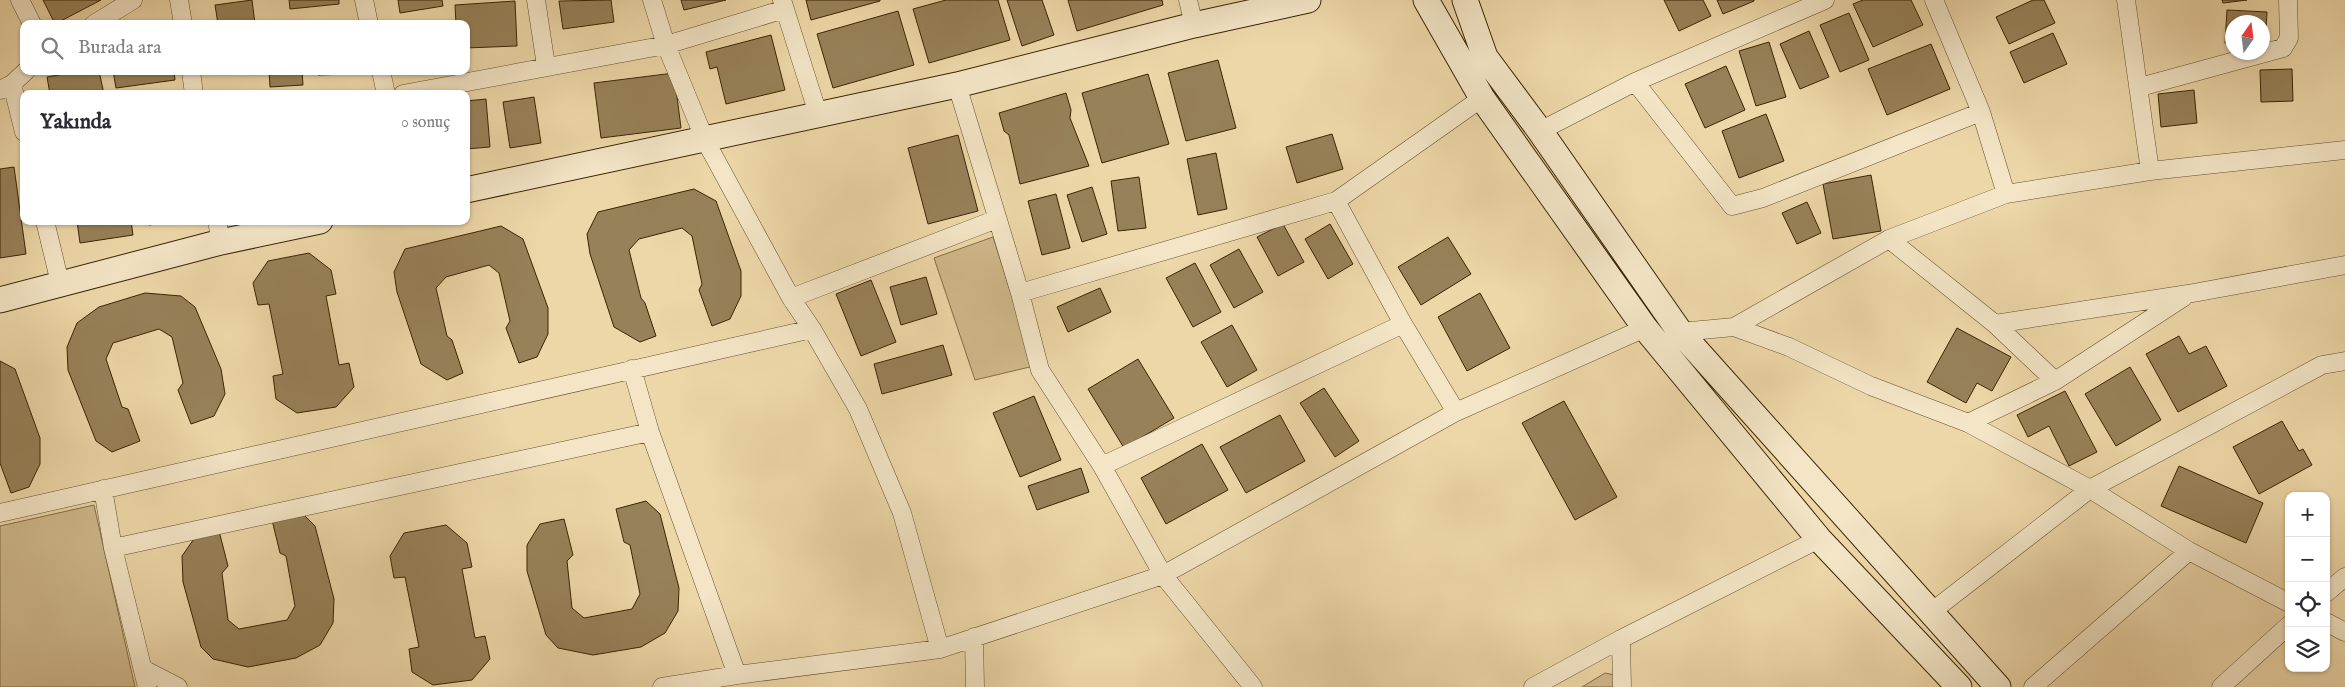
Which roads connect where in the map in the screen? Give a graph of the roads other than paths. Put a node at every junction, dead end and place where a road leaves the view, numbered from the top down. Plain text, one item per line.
1 (20, 0) edge
2 (133, 0) edge
3 (179, 0) edge
4 (364, 0) edge
5 (536, 0) edge
6 (652, 0) edge
7 (1188, 0) edge
8 (1308, 0) edge
9 (1426, 0) edge
10 (1465, 0) edge
11 (1825, 0) edge
12 (1934, 0) edge
13 (2126, 0) edge
14 (2288, 0) edge
15 (1277, 4) edge
16 (784, 5) edge
17 (30, 20) edge
18 (100, 20) edge
19 (182, 20) edge
20 (369, 20) edge
21 (1194, 25) junction
22 (666, 45) junction
23 (546, 66) junction
24 (21, 75) edge
25 (192, 75) edge
26 (382, 75) edge
27 (1635, 82) junction
28 (957, 86) junction
29 (6, 87) edge
30 (2140, 87) junction
31 (193, 90) edge
32 (385, 90) edge
33 (424, 90) edge
34 (1482, 98) junction
35 (1981, 112) junction
36 (818, 114) junction
37 (20, 122) edge
38 (1540, 131) junction
39 (706, 140) junction
40 (2345, 150) edge
41 (2150, 171) junction
42 (470, 189) edge
43 (2006, 194) junction
44 (1336, 201) junction
45 (997, 219) junction
46 (46, 225) edge
47 (283, 225) edge
48 (219, 232) edge
49 (1889, 239) junction
50 (2345, 266) edge
51 (60, 283) junction
52 (1020, 293) junction
53 (2188, 294) junction
54 (791, 298) junction
55 (0, 300) edge
56 (1403, 324) junction
57 (1995, 324) junction
58 (1734, 327) junction
59 (1645, 328) junction
60 (812, 329) junction
61 (1680, 332) junction
62 (2345, 361) edge
63 (632, 369) junction
64 (2055, 381) junction
65 (1456, 412) junction
66 (1968, 423) junction
67 (650, 432) junction
68 (1102, 466) junction
69 (103, 489) junction
70 (2090, 490) junction
71 (0, 513) edge
72 (1819, 538) junction
73 (113, 548) junction
74 (2188, 551) junction
75 (1163, 575) junction
76 (2345, 577) edge
77 (2330, 590) edge
78 (2285, 601) edge
79 (1930, 613) junction
80 (2330, 624) edge
81 (2287, 627) edge
82 (2345, 632) edge
83 (974, 637) junction
84 (1621, 639) junction
85 (940, 648) junction
86 (143, 669) junction
87 (737, 675) junction
88 (147, 687) edge
89 (178, 687) edge
90 (662, 687) edge
91 (975, 687) edge
92 (1254, 687) edge
93 (1533, 687) edge
94 (1622, 687) edge
95 (1959, 687) edge
96 (1998, 687) edge
97 (2033, 687) edge
98 (2220, 687) edge

1 - 17 street
2 - 18 street
3 - 19 street
4 - 20 street
5 - 23 street
6 - 22 street
7 - 21 street
8 - 15 street
9 - 34 street
10 - 38 street
11 - 27 street
12 - 35 street
13 - 30 street
14 - 30 street
15 - 21 street
16 - 22 street
16 - 36 street
21 - 28 street
22 - 23 street
22 - 39 street
23 - 33 street
24 - 29 street
25 - 31 street
26 - 32 street
27 - 35 street
27 - 38 street
28 - 36 street
28 - 45 street
29 - 37 street
30 - 41 street
34 - 44 street
34 - 59 street
35 - 43 street
36 - 39 street
38 - 61 street
39 - 42 street
39 - 54 street
40 - 41 street
41 - 43 street
43 - 49 street
44 - 52 street
44 - 56 street
45 - 52 street
45 - 54 street
46 - 51 street
47 - 48 street
48 - 51 street
49 - 57 street
49 - 58 street
50 - 53 street
51 - 55 street
52 - 68 street
53 - 57 street
53 - 64 street
54 - 60 street
56 - 65 street
56 - 68 street
57 - 64 street
58 - 61 street
58 - 66 street
59 - 65 street
59 - 72 street
60 - 63 street
60 - 85 street
61 - 79 street
62 - 70 street
63 - 67 street
63 - 69 street
64 - 66 street
65 - 75 street
66 - 70 street
67 - 73 street
67 - 87 street
68 - 75 street
69 - 71 street
69 - 73 street
70 - 74 street
70 - 79 street
72 - 84 street
72 - 95 street
73 - 86 street
74 - 78 street
74 - 97 street
75 - 83 street
75 - 92 street
76 - 77 street
79 - 96 street
80 - 82 street
81 - 98 street
83 - 85 street
83 - 91 street
84 - 93 street
84 - 94 street
85 - 87 street
86 - 88 street
86 - 89 street
87 - 90 street

